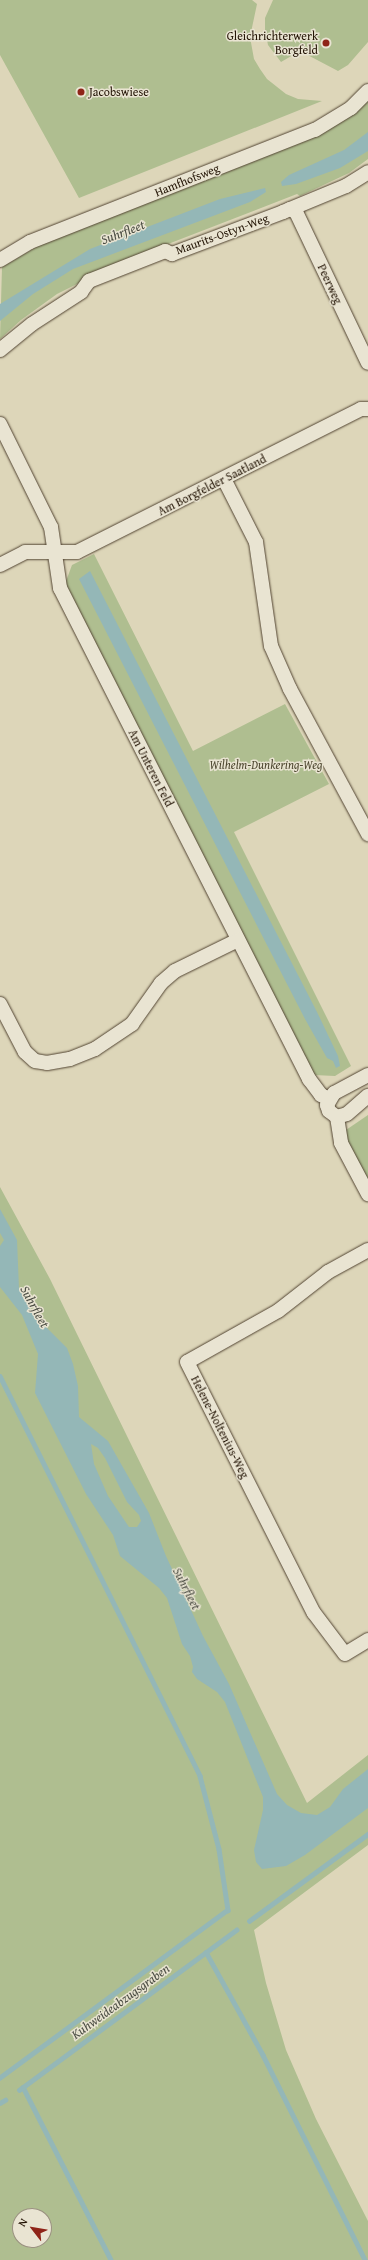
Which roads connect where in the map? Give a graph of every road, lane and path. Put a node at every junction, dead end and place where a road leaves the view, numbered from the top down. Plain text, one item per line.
1 (368, 91) edge
2 (368, 172) edge
3 (290, 209) junction
4 (0, 260) edge
5 (0, 350) edge
6 (368, 363) edge
7 (368, 409) edge
8 (0, 424) edge
9 (224, 479) junction
10 (54, 551) junction
11 (0, 566) edge
12 (368, 834) edge
13 (238, 940) junction
14 (0, 1004) edge
15 (368, 1075) edge
16 (368, 1096) edge
17 (329, 1099) junction
18 (338, 1117) junction
19 (368, 1194) edge
20 (368, 1250) edge
21 (368, 1640) edge

1 - 4 street, Hamfhofsweg
2 - 3 street, Maurits-Ostyn-Weg
3 - 5 street, Maurits-Ostyn-Weg
3 - 6 street, Peerweg
7 - 9 street, Am Borgfelder Saatland
8 - 10 street, Am Unteren Feld
9 - 10 street, Am Borgfelder Saatland
9 - 12 street
10 - 11 street, Am Borgfelder Saatland
10 - 13 street, Am Unteren Feld
13 - 14 street
13 - 17 street, Am Unteren Feld
15 - 17 street
16 - 18 street
17 - 18 street
18 - 19 street
20 - 21 street, Helene-Noltenius-Weg

